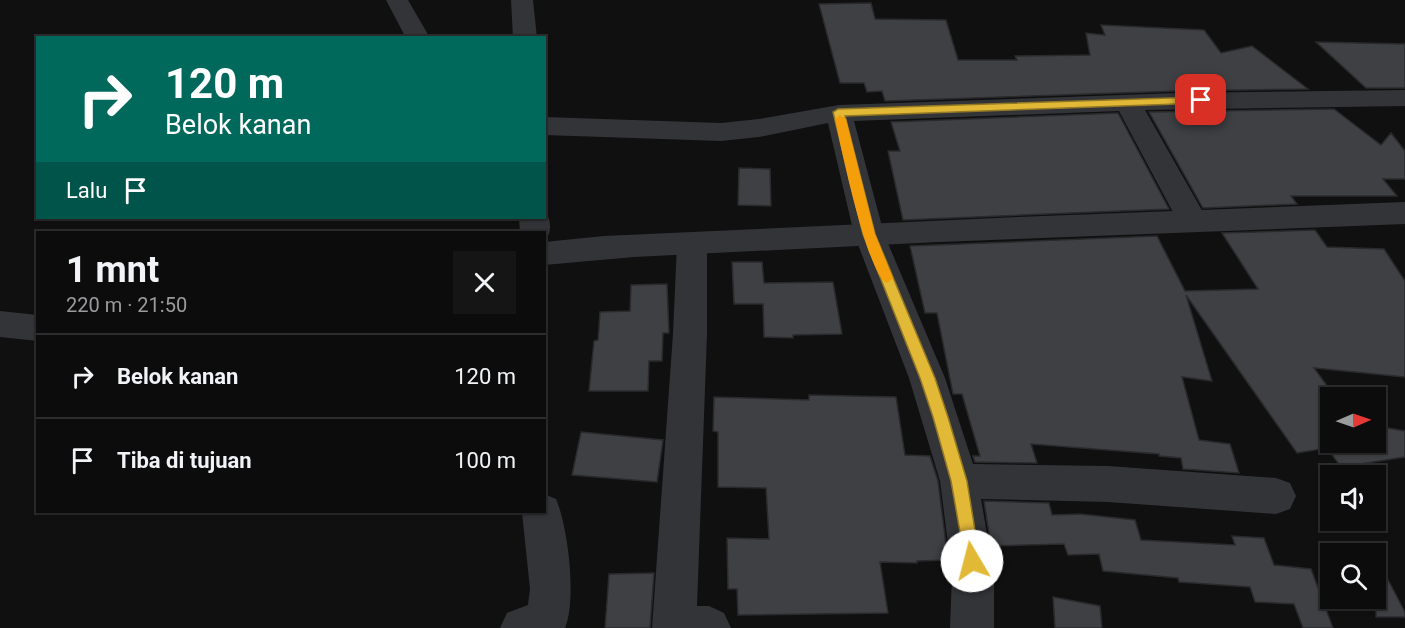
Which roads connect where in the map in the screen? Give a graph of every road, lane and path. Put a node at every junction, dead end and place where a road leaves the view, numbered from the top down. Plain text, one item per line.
1 (397, 0) edge
2 (522, 0) edge
3 (417, 36) edge
4 (525, 36) edge
5 (1405, 98) edge
6 (1128, 103) junction
7 (838, 112) junction
8 (546, 126) edge
9 (1405, 213) edge
10 (1193, 221) junction
11 (869, 234) junction
12 (692, 244) junction
13 (546, 254) edge
14 (0, 324) edge
15 (36, 328) edge
16 (959, 481) junction
17 (1276, 496) dead end
18 (542, 513) edge
19 (522, 628) edge
20 (674, 628) edge
21 (709, 628) edge
22 (972, 628) edge

1 - 3 street
2 - 4 street
5 - 6 street
6 - 7 street
6 - 10 street
7 - 8 street
7 - 11 street
9 - 10 street
10 - 11 street
11 - 12 street
11 - 16 street
12 - 13 street
12 - 20 street
14 - 15 street
16 - 17 street
16 - 22 street
18 - 19 street
20 - 21 street

